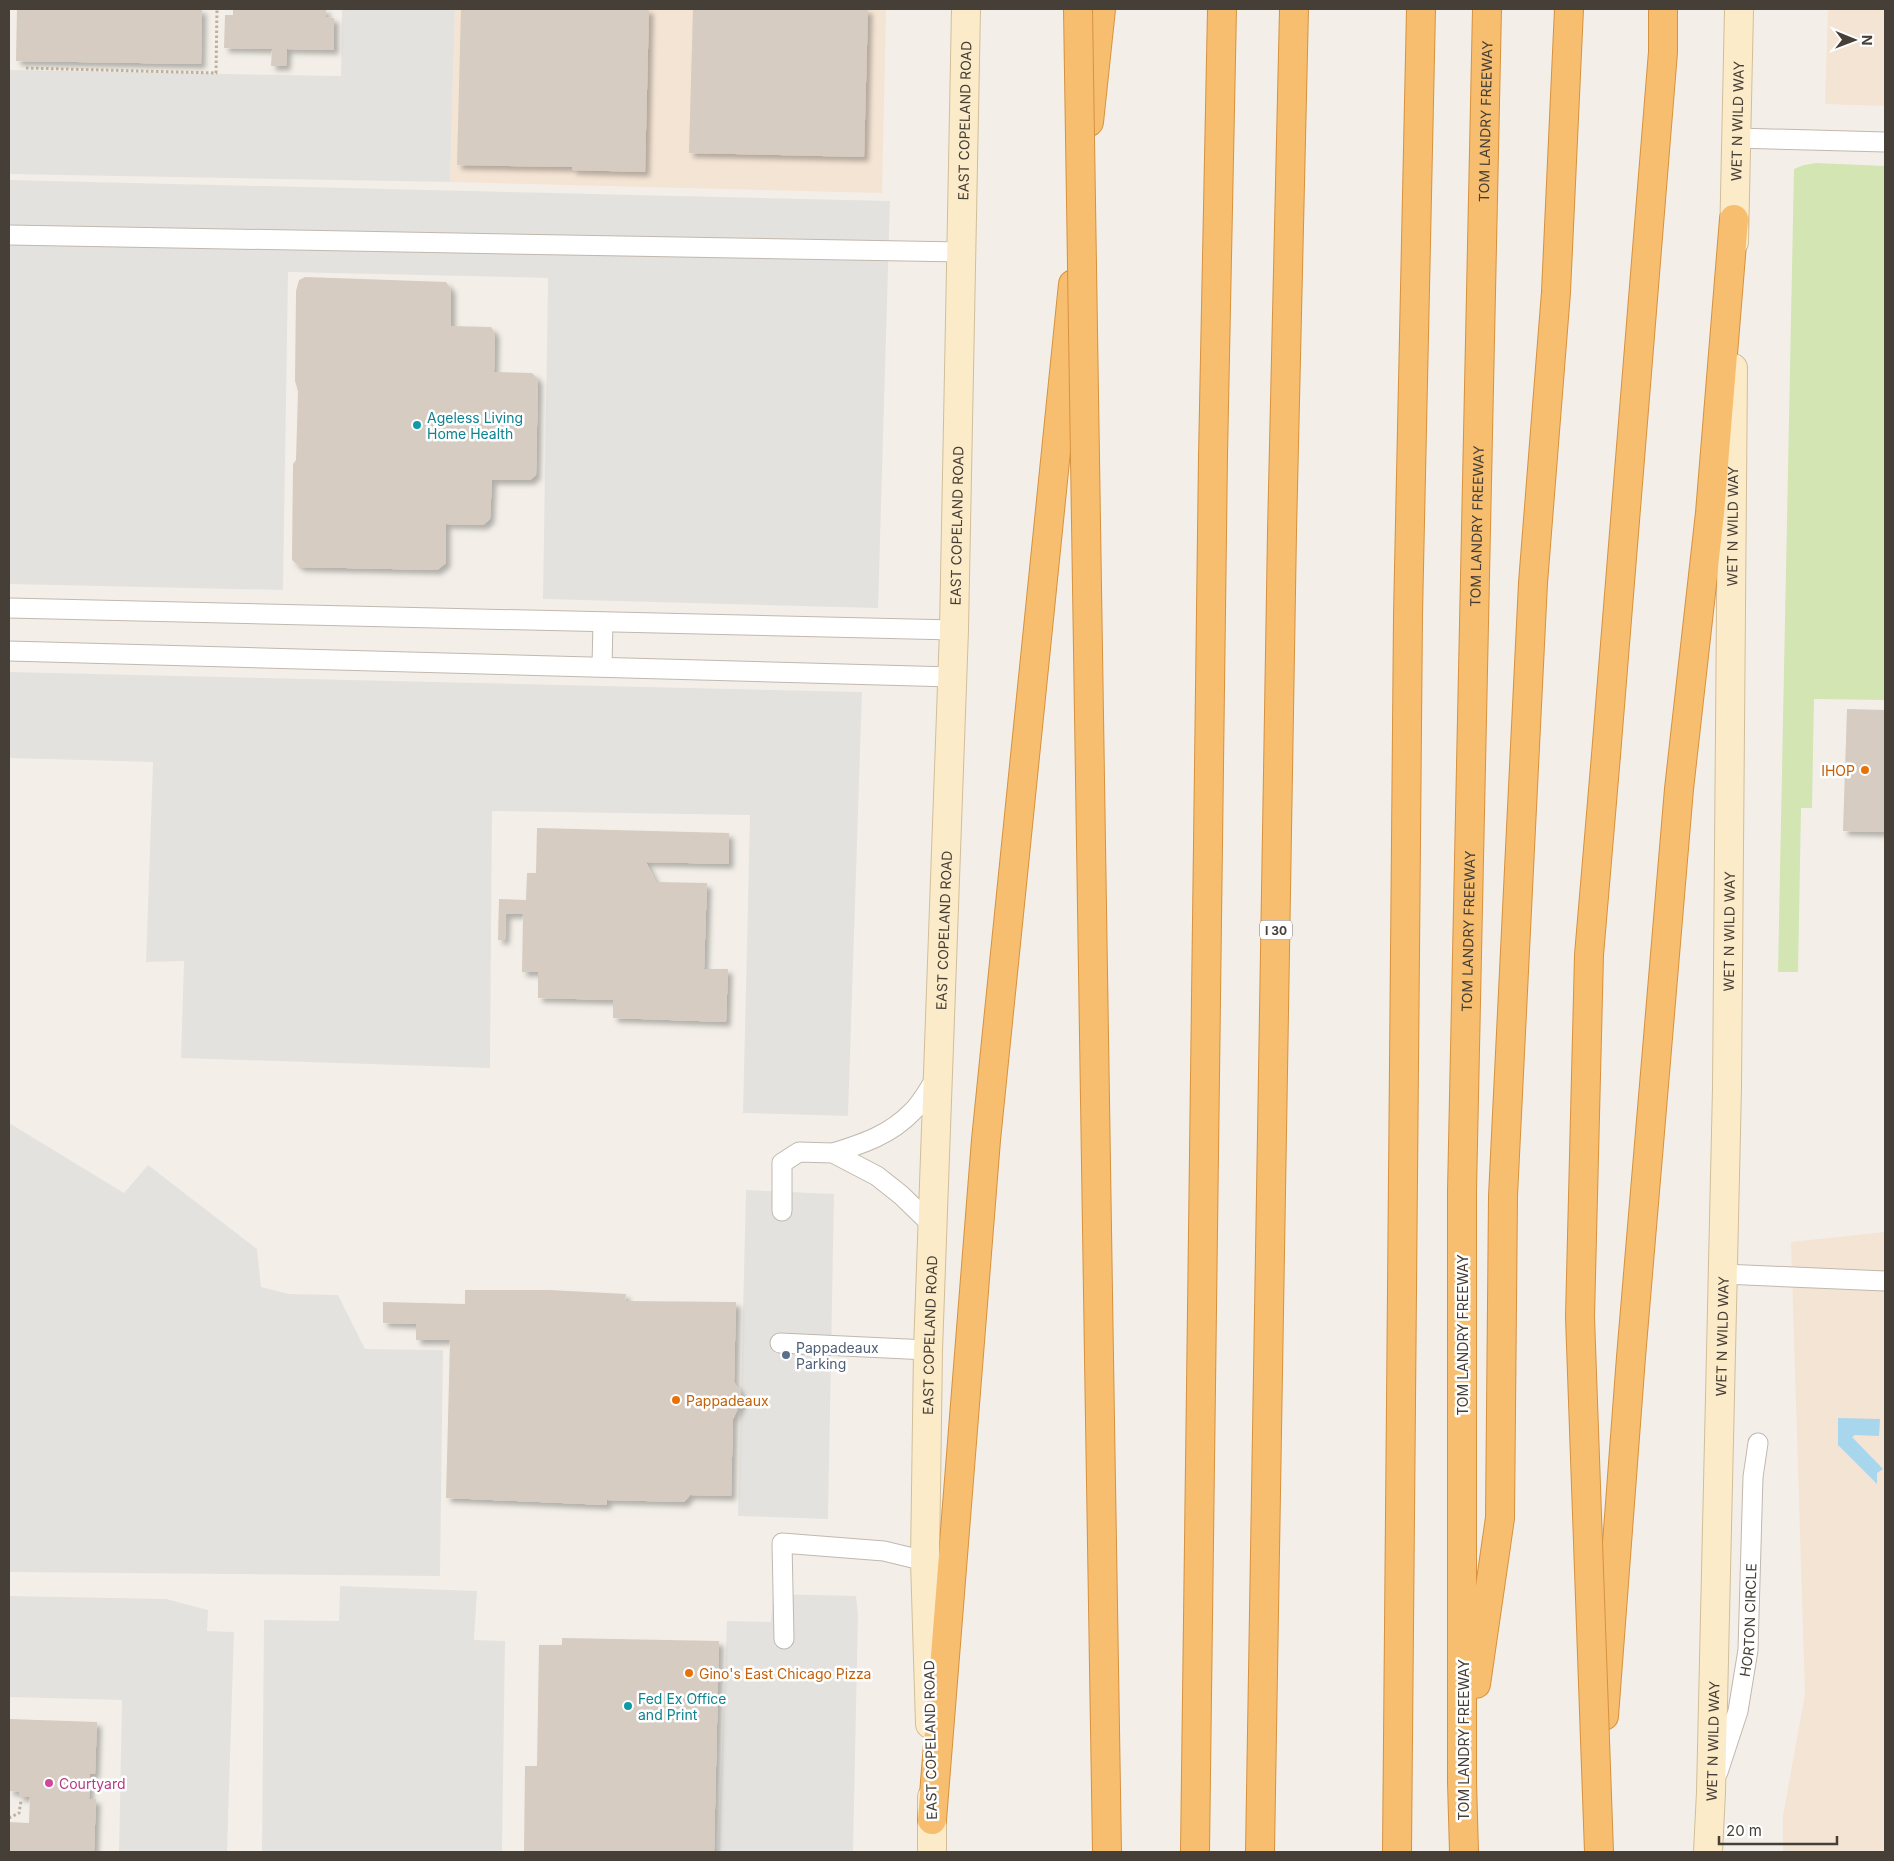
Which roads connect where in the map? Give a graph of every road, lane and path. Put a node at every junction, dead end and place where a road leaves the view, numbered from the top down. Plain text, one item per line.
1 (217, 9) edge
2 (966, 9) edge
3 (1078, 9) edge
4 (1101, 9) edge
5 (1222, 9) edge
6 (1294, 9) edge
7 (1421, 9) edge
8 (1487, 9) edge
9 (1569, 9) edge
10 (1663, 9) edge
11 (1739, 9) edge
12 (26, 68) dead end
13 (1736, 138) junction
14 (1885, 142) edge
15 (1734, 219) junction
16 (9, 235) edge
17 (962, 252) junction
18 (9, 608) edge
19 (603, 622) junction
20 (954, 630) junction
21 (9, 651) edge
22 (602, 666) junction
23 (952, 677) junction
24 (938, 1075) junction
25 (833, 1154) junction
26 (782, 1211) dead end
27 (933, 1226) junction
28 (1723, 1274) junction
29 (1885, 1281) edge
30 (780, 1343) dead end
31 (928, 1350) junction
32 (1758, 1443) dead end
33 (925, 1561) junction
34 (784, 1639) dead end
35 (1462, 1782) junction
36 (1711, 1792) junction
37 (21, 1801) dead end
38 (9, 1818) edge
39 (932, 1820) junction
40 (932, 1852) edge
41 (1107, 1852) edge
42 (1195, 1852) edge
43 (1260, 1852) edge
44 (1397, 1852) edge
45 (1464, 1852) edge
46 (1593, 1852) edge
47 (1599, 1852) edge
48 (1708, 1852) edge

1 - 12 path
2 - 17 main road, EAST COPELAND ROAD
3 - 41 highway, bridge
4 - 39 highway
5 - 42 highway
6 - 43 highway, I 30
7 - 44 highway
8 - 35 highway, TOM LANDRY FREEWAY
9 - 35 highway
10 - 47 highway, bridge
11 - 13 main road, WET N WILD WAY
13 - 14 lane
13 - 15 main road, WET N WILD WAY
15 - 28 main road, WET N WILD WAY
15 - 46 highway
16 - 17 lane
17 - 20 main road, EAST COPELAND ROAD
18 - 19 lane
19 - 20 lane
19 - 22 lane
20 - 23 main road, EAST COPELAND ROAD
21 - 22 lane
22 - 23 lane
23 - 24 main road, EAST COPELAND ROAD
24 - 25 lane
24 - 27 main road, EAST COPELAND ROAD
25 - 26 lane
25 - 27 lane
27 - 31 main road, EAST COPELAND ROAD
28 - 29 lane
28 - 36 main road, WET N WILD WAY
30 - 31 lane
31 - 33 main road, EAST COPELAND ROAD
32 - 36 lane, HORTON CIRCLE
33 - 34 lane
33 - 39 main road, EAST COPELAND ROAD
35 - 45 highway, TOM LANDRY FREEWAY
36 - 48 main road, WET N WILD WAY
37 - 38 path
39 - 40 main road, EAST COPELAND ROAD

